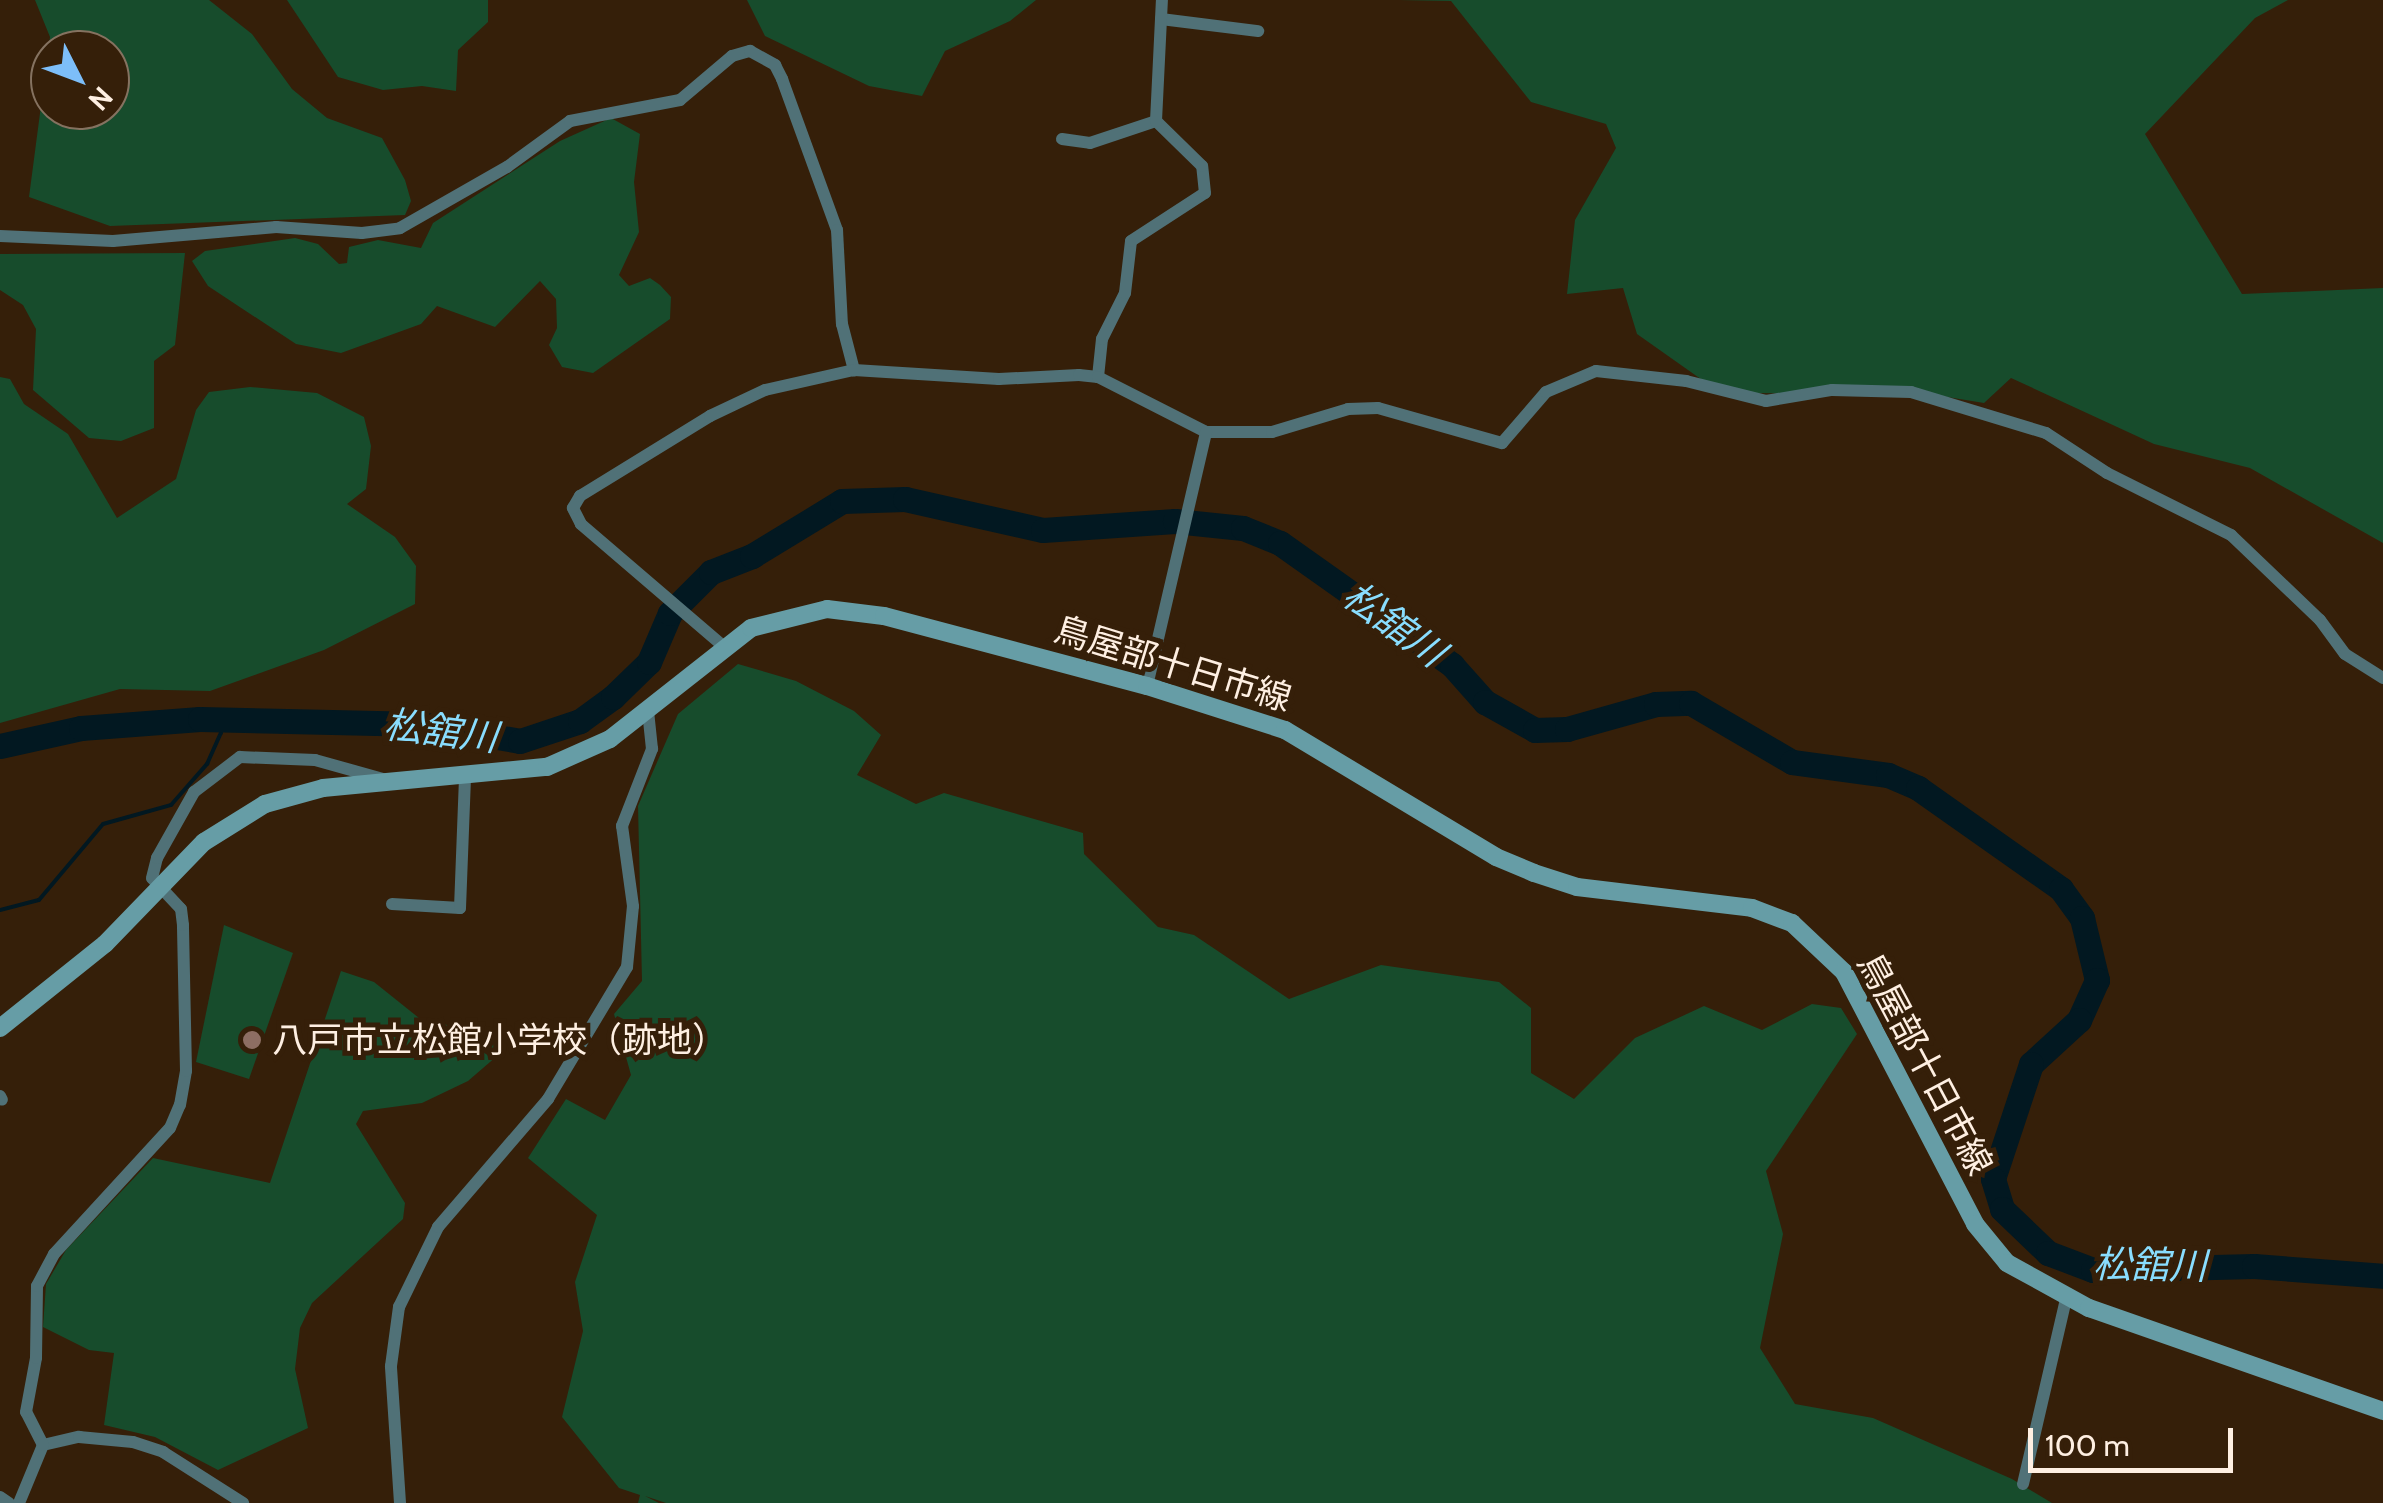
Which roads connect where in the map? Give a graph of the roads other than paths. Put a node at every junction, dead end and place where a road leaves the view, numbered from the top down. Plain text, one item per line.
1 (1162, 0) edge
2 (1162, 19) junction
3 (1258, 31) dead end
4 (1156, 122) junction
5 (1062, 139) dead end
6 (0, 236) edge
7 (854, 370) junction
8 (1098, 377) junction
9 (1206, 432) junction
10 (722, 645) junction
11 (2383, 678) edge
12 (1147, 686) junction
13 (648, 712) junction
14 (465, 780) junction
15 (397, 784) junction
16 (162, 887) junction
17 (392, 904) dead end
18 (0, 1028) edge
19 (2066, 1299) junction
20 (2383, 1411) edge
21 (43, 1445) junction
22 (2023, 1484) dead end
23 (0, 1497) edge
24 (9, 1503) edge
25 (19, 1503) edge
26 (243, 1503) edge
27 (400, 1503) edge

1 - 2 street
2 - 3 street
2 - 4 street
4 - 5 street
4 - 8 street
6 - 7 street
7 - 8 street
7 - 10 street
8 - 9 street
9 - 11 street
9 - 12 street
10 - 12 main road, 鳥屋部十日市線
10 - 13 main road, 鳥屋部十日市線
12 - 19 main road, 鳥屋部十日市線
13 - 14 main road, 鳥屋部十日市線
13 - 27 street
14 - 15 main road, 鳥屋部十日市線
14 - 17 street
15 - 16 main road, 鳥屋部十日市線
15 - 16 street
16 - 18 main road, 鳥屋部十日市線
16 - 21 street
19 - 20 main road, 鳥屋部十日市線
19 - 22 street
21 - 25 street
21 - 26 street
23 - 24 street

